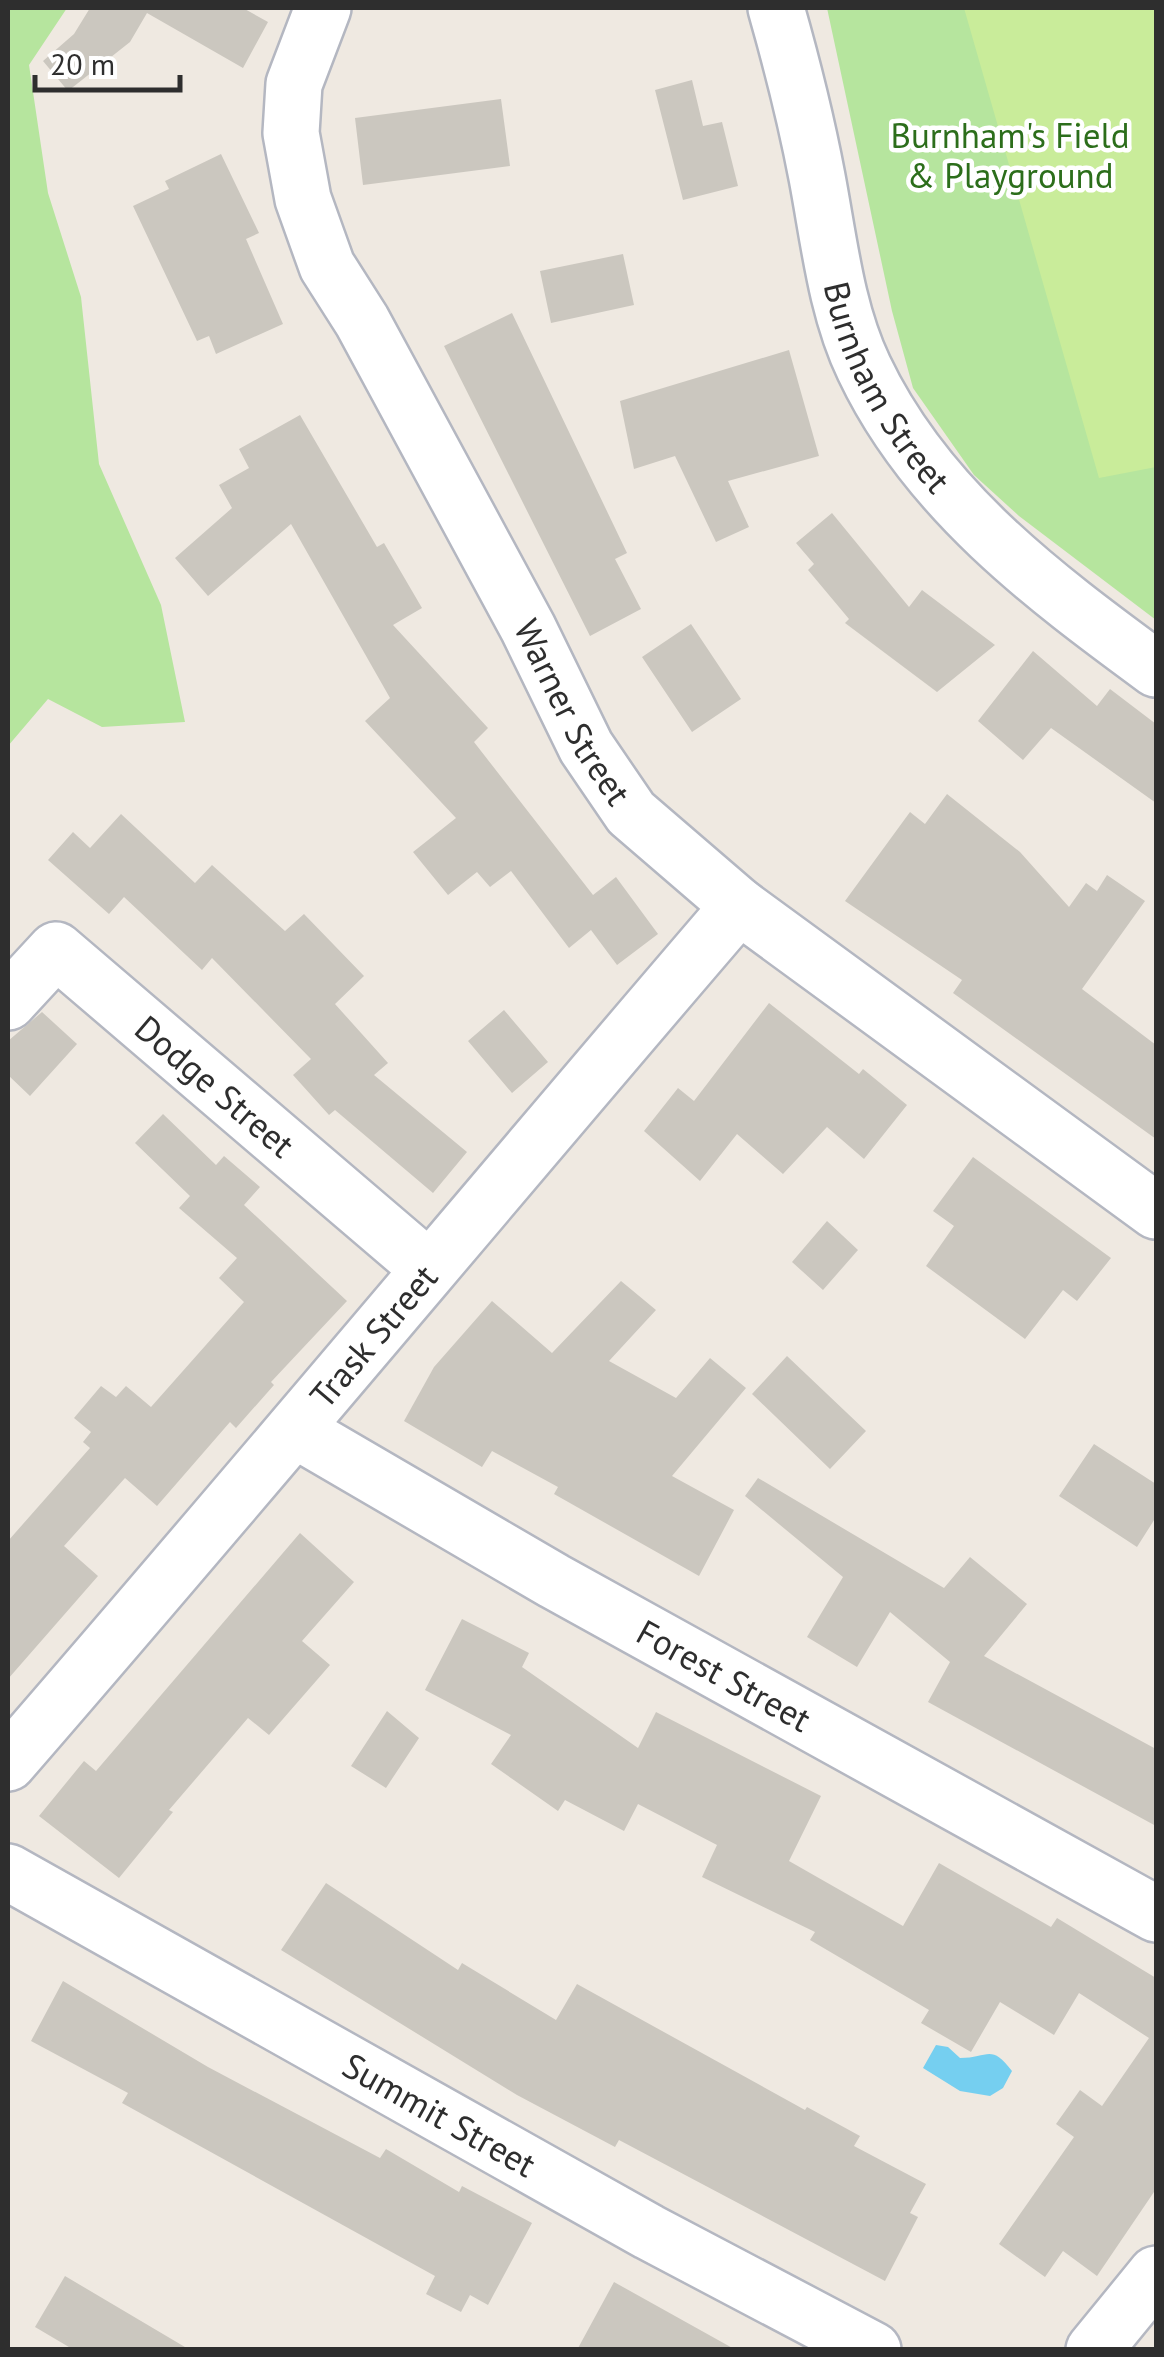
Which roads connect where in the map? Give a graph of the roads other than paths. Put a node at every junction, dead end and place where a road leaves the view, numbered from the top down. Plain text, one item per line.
1 (323, 8) edge
2 (776, 8) edge
3 (1156, 669) edge
4 (739, 906) junction
5 (8, 1002) edge
6 (1156, 1212) edge
7 (428, 1268) junction
8 (296, 1431) junction
9 (8, 1763) edge
10 (8, 1872) edge
11 (1156, 1914) edge
12 (1156, 2274) edge
13 (873, 2350) edge
14 (1094, 2350) edge

1 - 4 street, Warner Street
2 - 3 street, Burnham Street
4 - 6 street, Warner Street
4 - 7 street, Trask Street
5 - 7 street, Dodge Street
7 - 8 street, Trask Street
8 - 9 street, Trask Street
8 - 11 street, Forest Street
10 - 13 street, Summit Street
12 - 14 street

